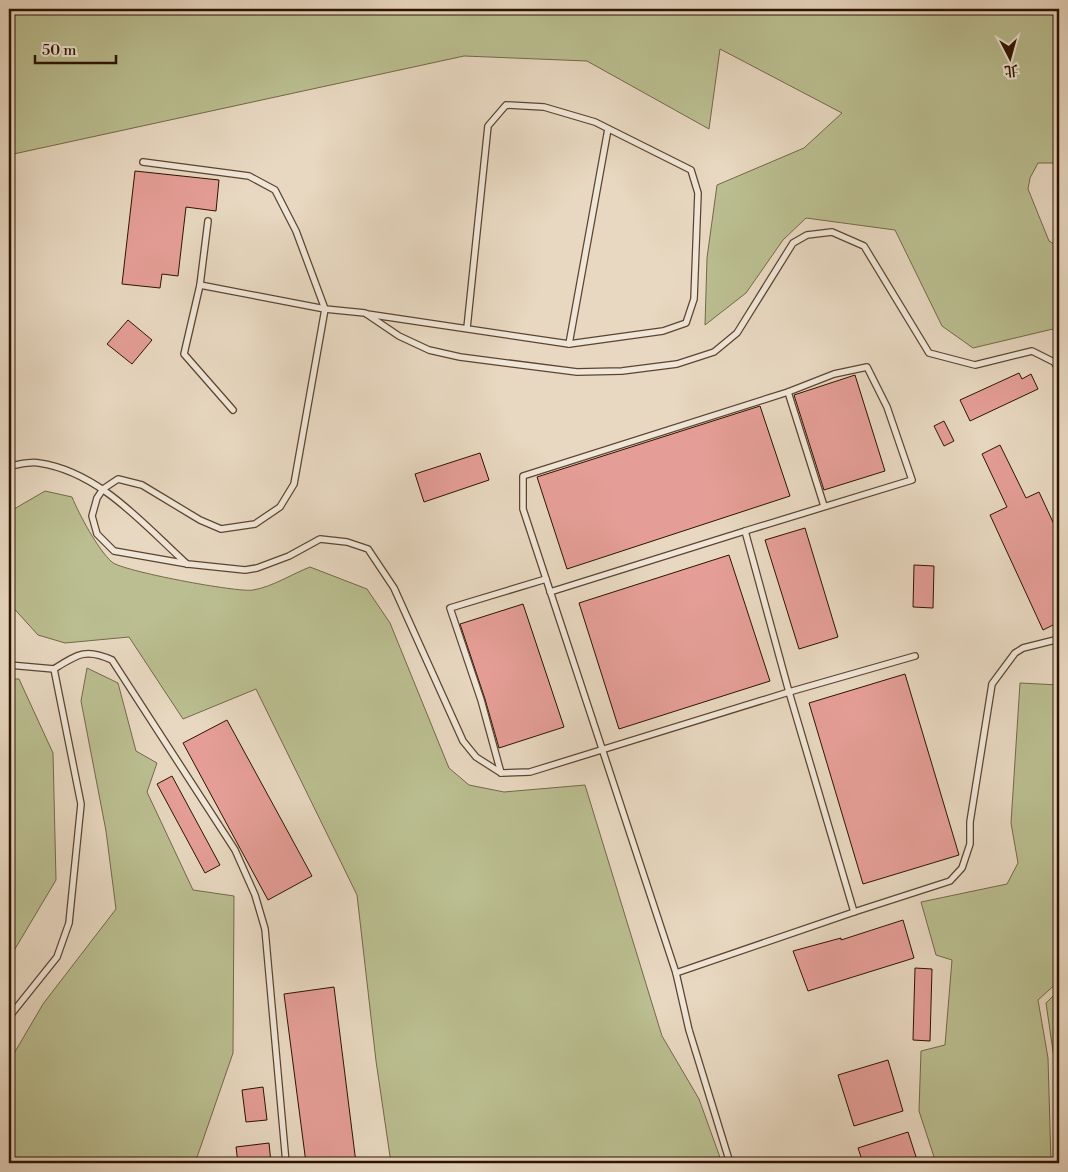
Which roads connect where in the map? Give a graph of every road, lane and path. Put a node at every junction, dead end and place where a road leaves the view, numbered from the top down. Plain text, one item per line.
1 (608, 129) junction
2 (144, 162) dead end
3 (208, 221) dead end
4 (200, 285) junction
5 (325, 309) junction
6 (365, 313) junction
7 (468, 328) junction
8 (569, 344) junction
9 (1059, 370) edge
10 (788, 392) junction
11 (233, 410) dead end
12 (9, 466) edge
13 (104, 489) junction
14 (824, 506) junction
15 (745, 531) junction
16 (188, 564) junction
17 (546, 579) junction
18 (550, 592) junction
19 (1059, 639) edge
20 (915, 656) dead end
21 (9, 665) edge
22 (54, 669) junction
23 (789, 692) junction
24 (602, 749) junction
25 (501, 773) junction
26 (854, 912) junction
27 (676, 973) junction
28 (9, 1017) edge
29 (286, 1163) edge
30 (730, 1163) edge

1 - 7 lane
1 - 8 lane
1 - 8 lane
2 - 5 lane
3 - 4 lane
4 - 5 lane
4 - 11 lane
5 - 6 lane
5 - 13 lane
6 - 7 lane
6 - 9 lane
7 - 8 lane
10 - 14 lane
10 - 14 lane
10 - 17 lane
12 - 13 lane
13 - 16 lane
13 - 16 lane
14 - 15 lane
15 - 18 lane
15 - 23 lane
16 - 25 lane
17 - 18 lane
17 - 25 lane
18 - 24 lane
19 - 26 lane
20 - 23 lane
21 - 22 lane
22 - 28 lane
22 - 29 lane
23 - 24 lane
23 - 26 lane
24 - 25 lane
24 - 27 lane
26 - 27 lane
27 - 30 lane

